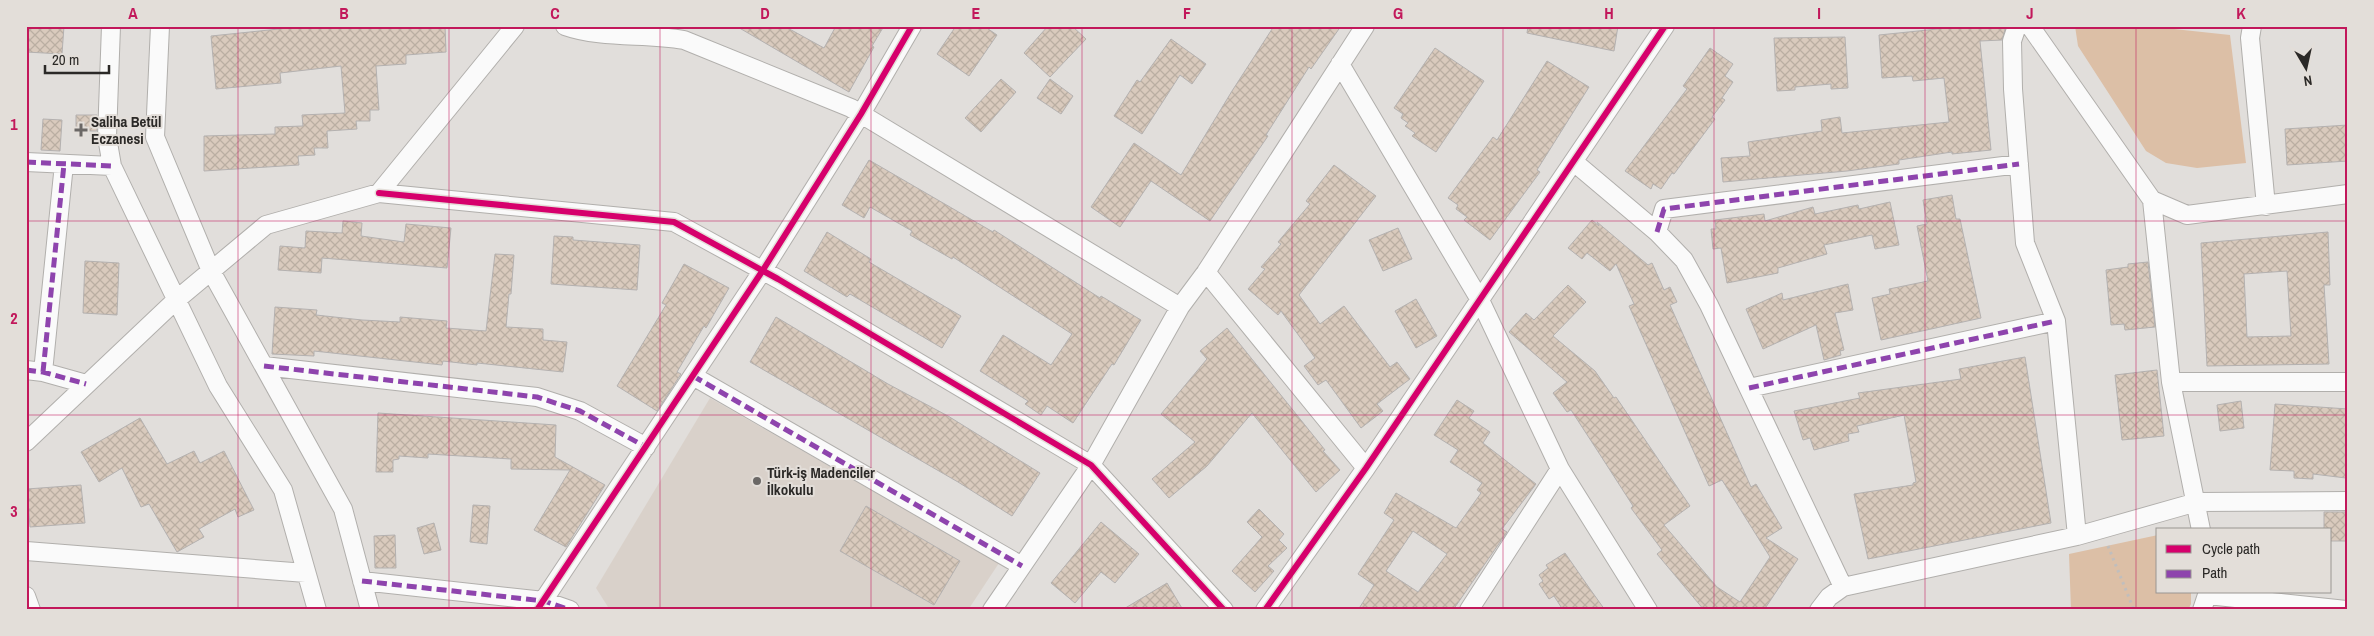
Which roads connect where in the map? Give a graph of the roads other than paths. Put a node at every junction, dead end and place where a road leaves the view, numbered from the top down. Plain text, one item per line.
1 (111, 26) edge
2 (160, 26) edge
3 (515, 26) edge
4 (565, 26) edge
5 (912, 26) edge
6 (1365, 26) edge
7 (1665, 26) edge
8 (2018, 26) edge
9 (2030, 26) edge
10 (2252, 26) edge
11 (689, 33) edge
12 (1340, 64) junction
13 (861, 114) junction
14 (26, 162) edge
15 (1574, 162) junction
16 (64, 164) junction
17 (2019, 164) junction
18 (112, 166) junction
19 (378, 192) junction
20 (2348, 194) edge
21 (2152, 200) junction
22 (2266, 206) junction
23 (1657, 232) junction
24 (763, 270) junction
25 (211, 271) junction
26 (1206, 272) junction
27 (1480, 300) junction
28 (175, 301) junction
29 (1180, 307) junction
30 (2056, 322) junction
31 (264, 366) junction
32 (35, 371) edge
33 (693, 376) junction
34 (2171, 382) junction
35 (2348, 382) edge
36 (86, 384) junction
37 (1749, 388) junction
38 (26, 442) edge
39 (646, 447) junction
40 (1091, 465) junction
41 (1366, 468) junction
42 (1560, 469) junction
43 (2348, 501) edge
44 (2197, 502) junction
45 (2201, 528) edge
46 (2077, 536) junction
47 (26, 551) edge
48 (1022, 566) junction
49 (306, 573) junction
50 (362, 581) junction
51 (1843, 587) junction
52 (26, 596) edge
53 (2206, 599) edge
54 (540, 605) edge
55 (1268, 609) edge
56 (31, 610) edge
57 (317, 610) edge
58 (370, 610) edge
59 (570, 610) edge
60 (992, 610) edge
61 (1224, 610) edge
62 (1469, 610) edge
63 (1648, 610) edge
64 (1819, 610) edge
65 (2346, 610) edge

1 - 18 street
2 - 25 street
3 - 19 street
4 - 11 street
5 - 13 street
6 - 12 street
7 - 15 street
8 - 17 street
9 - 21 street
10 - 22 street
11 - 13 street
12 - 26 street
12 - 27 street
13 - 24 street
13 - 29 street
14 - 16 street
15 - 23 street
15 - 27 street
16 - 18 street
16 - 32 street
17 - 23 street
17 - 30 street
18 - 28 street
19 - 24 street
19 - 25 street
20 - 22 street
21 - 22 street
21 - 34 street
23 - 37 street
24 - 33 street
24 - 40 street
25 - 28 street
25 - 31 street
26 - 29 street
26 - 41 street
27 - 41 street
27 - 42 street
28 - 36 street
28 - 49 street
29 - 40 street
30 - 37 street
30 - 46 street
31 - 39 street
31 - 50 street
32 - 36 street
33 - 39 street
33 - 48 street
34 - 35 street
34 - 44 street
36 - 38 street
37 - 51 street
39 - 54 street
40 - 48 street
40 - 61 street
41 - 55 street
42 - 62 street
42 - 63 street
43 - 44 street
44 - 45 street
44 - 46 street
46 - 51 street
47 - 49 street
48 - 60 street
49 - 57 street
50 - 54 street
50 - 58 street
51 - 64 street
52 - 56 street
53 - 65 street
54 - 59 street

